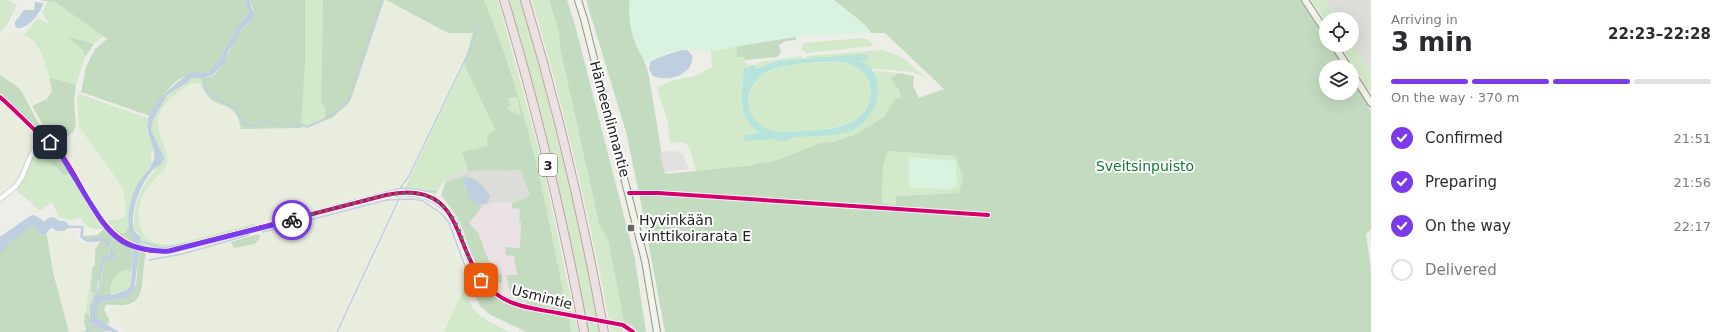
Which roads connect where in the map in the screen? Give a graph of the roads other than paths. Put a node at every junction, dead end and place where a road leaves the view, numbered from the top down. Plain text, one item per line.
1 (504, 0) edge
2 (525, 0) edge
3 (578, 0) edge
4 (1305, 0) edge
5 (1319, 21) edge
6 (1359, 84) edge
7 (0, 97) edge
8 (1371, 103) edge
9 (43, 137) junction
10 (629, 193) junction
11 (0, 199) edge
12 (988, 215) dead end
13 (584, 332) edge
14 (604, 332) edge
15 (633, 332) edge
16 (657, 332) edge

1 - 13 highway, 3
2 - 14 highway, 3
3 - 10 main road, Hämeenlinnantie
4 - 5 main road
6 - 8 main road
7 - 9 street, Usmintie
9 - 11 street
9 - 15 street, Usmintie, bridge
10 - 12 street
10 - 16 main road, Hämeenlinnantie

